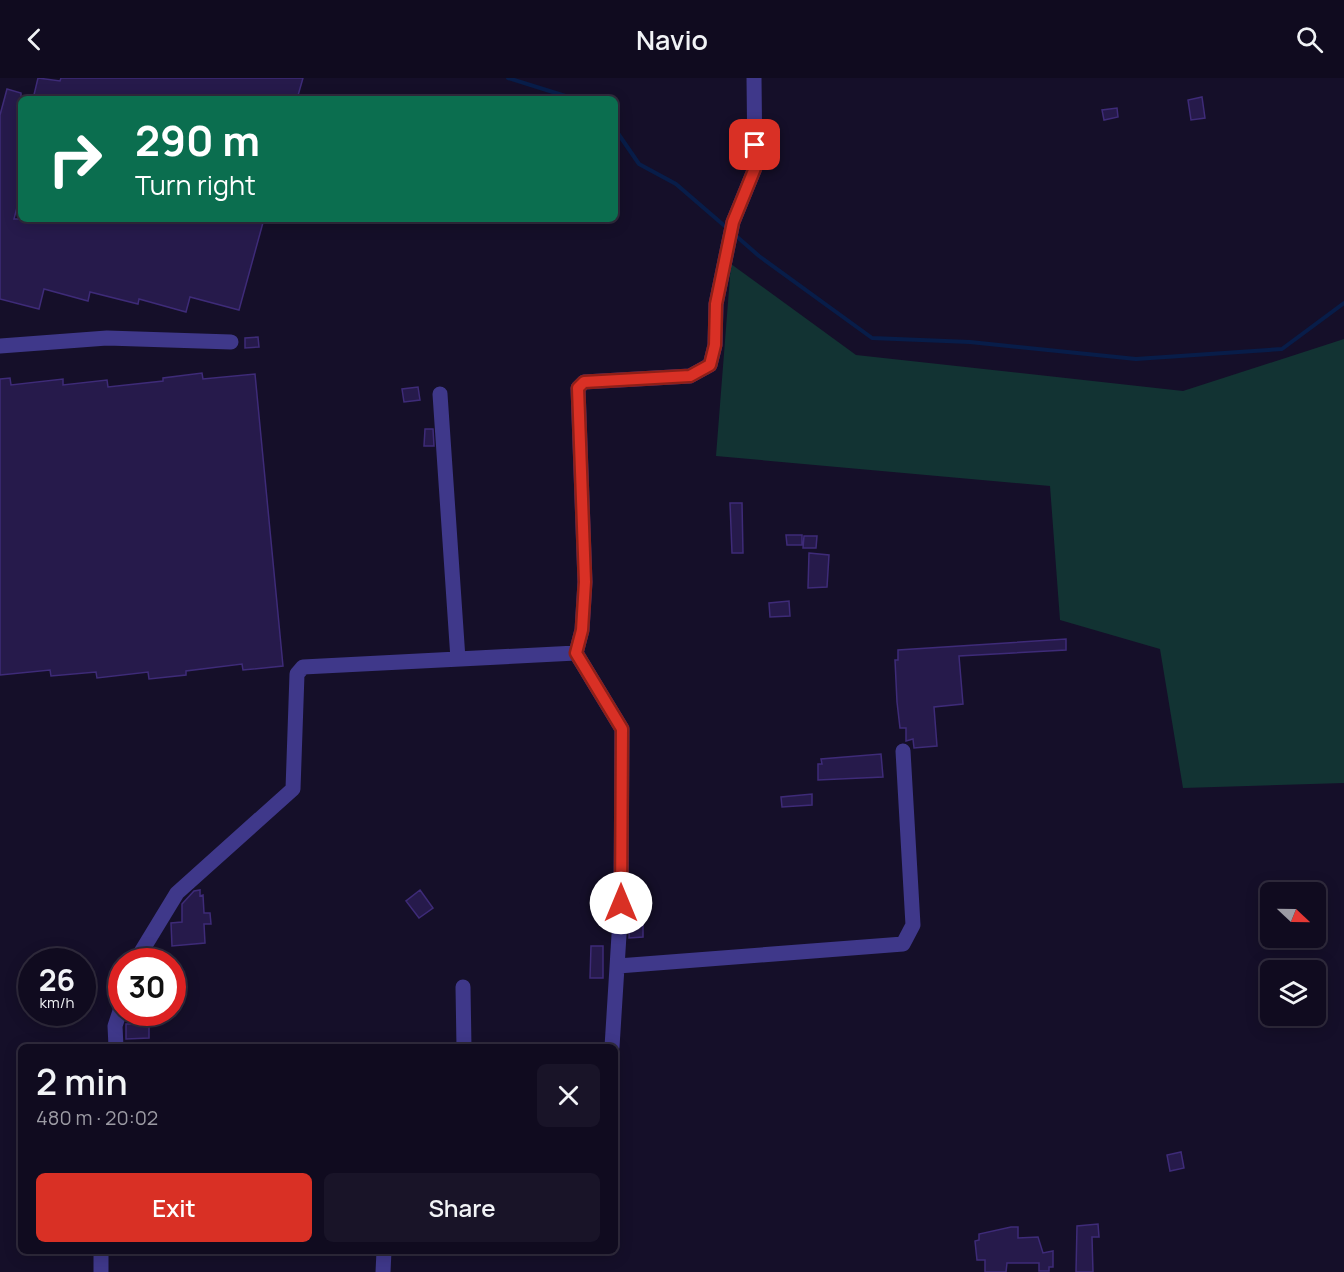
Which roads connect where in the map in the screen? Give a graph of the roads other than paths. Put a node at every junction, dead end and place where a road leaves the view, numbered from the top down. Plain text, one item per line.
1 (754, 78) edge
2 (231, 342) dead end
3 (0, 346) edge
4 (440, 394) dead end
5 (576, 653) junction
6 (458, 659) junction
7 (903, 751) dead end
8 (144, 948) edge
9 (618, 966) junction
10 (463, 987) dead end
11 (115, 1026) edge
12 (116, 1044) edge
13 (464, 1044) edge
14 (612, 1044) edge
15 (101, 1254) edge
16 (384, 1254) edge
17 (100, 1272) edge
18 (383, 1272) edge

1 - 5 street
2 - 3 street
4 - 6 street
5 - 6 street
5 - 9 street
6 - 8 street
7 - 9 street
9 - 14 street
10 - 13 street
11 - 12 street
15 - 17 street
16 - 18 street

